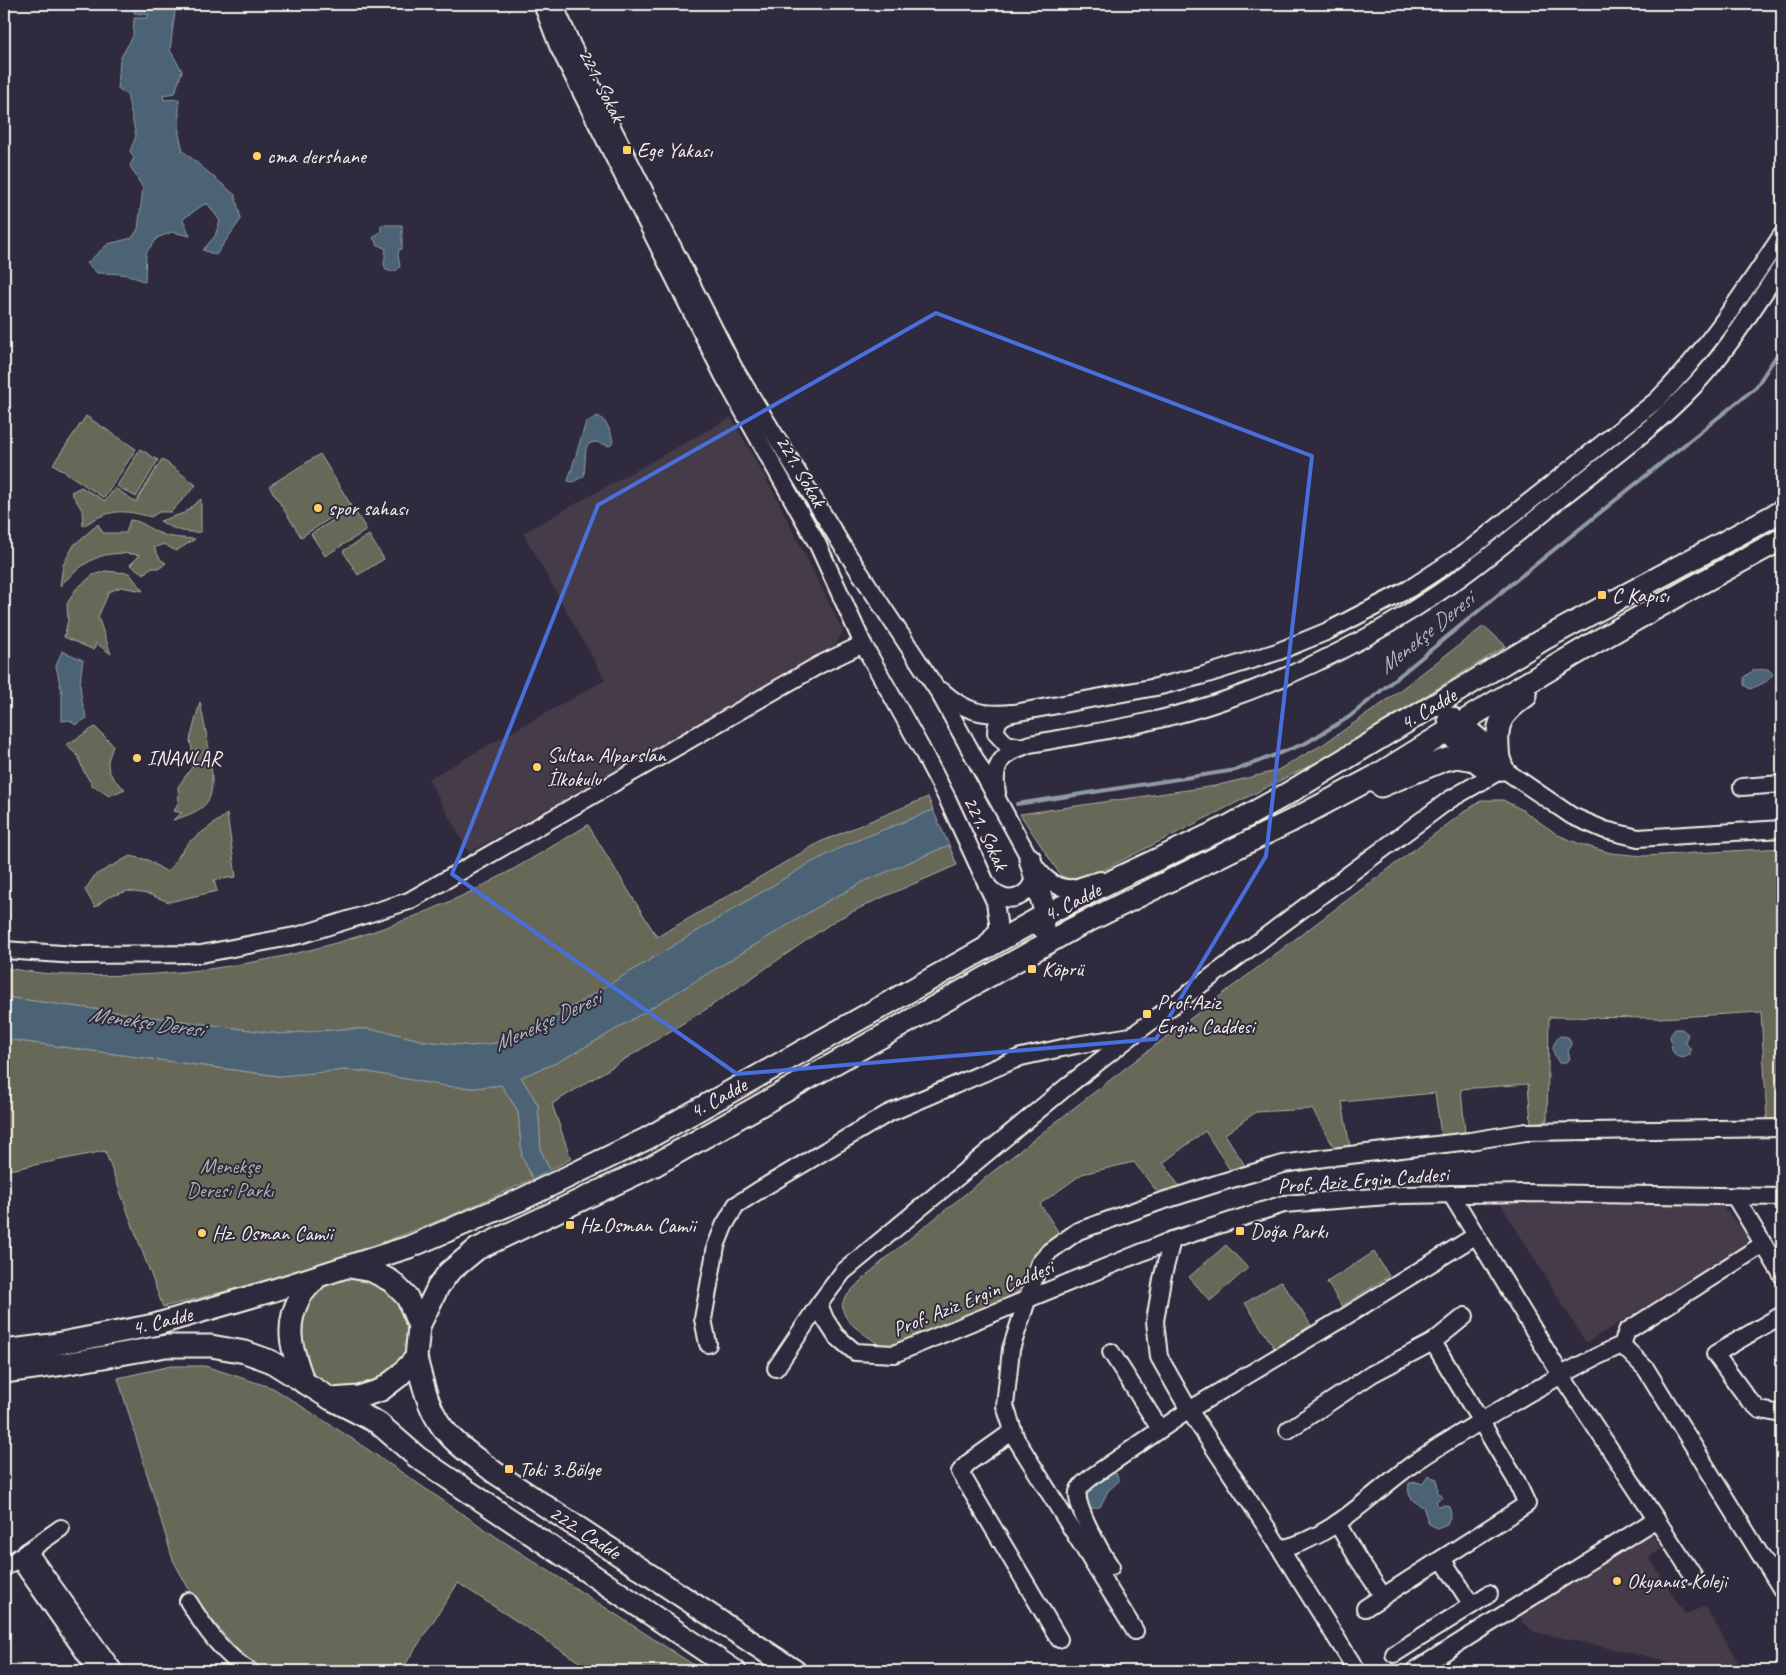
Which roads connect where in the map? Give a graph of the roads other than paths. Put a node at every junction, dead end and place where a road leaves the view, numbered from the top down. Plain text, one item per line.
1 (542, 4) edge
2 (554, 4) edge
3 (1782, 235) edge
4 (1782, 266) edge
5 (1782, 511) edge
6 (1782, 539) edge
7 (1568, 626) junction
8 (864, 644) junction
9 (1574, 655) junction
10 (931, 680) junction
11 (1011, 713) junction
12 (1409, 720) junction
13 (1454, 725) junction
14 (1022, 746) junction
15 (1476, 760) junction
16 (1501, 764) junction
17 (1782, 784) edge
18 (1742, 787) dead end
19 (1000, 805) junction
20 (1306, 814) junction
21 (1782, 829) edge
22 (1032, 868) junction
23 (1120, 877) junction
24 (987, 886) junction
25 (1045, 915) junction
26 (4, 950) edge
27 (973, 955) junction
28 (973, 984) junction
29 (1133, 1035) junction
30 (1782, 1128) edge
31 (1451, 1194) junction
32 (1734, 1197) junction
33 (1782, 1197) edge
34 (1475, 1236) junction
35 (1172, 1240) junction
36 (1762, 1245) junction
37 (350, 1266) junction
38 (1782, 1275) edge
39 (318, 1276) junction
40 (1028, 1300) junction
41 (819, 1304) junction
42 (1782, 1315) edge
43 (1465, 1316) dead end
44 (419, 1326) junction
45 (1433, 1342) junction
46 (708, 1344) dead end
47 (1622, 1345) junction
48 (4, 1352) edge
49 (1111, 1352) dead end
50 (416, 1358) junction
51 (776, 1368) dead end
52 (4, 1372) edge
53 (1562, 1375) junction
54 (304, 1383) junction
55 (331, 1399) junction
56 (1188, 1410) junction
57 (1782, 1414) edge
58 (1481, 1422) junction
59 (1160, 1430) junction
60 (1288, 1430) dead end
61 (1013, 1431) junction
62 (1656, 1519) junction
63 (1337, 1523) junction
64 (61, 1528) dead end
65 (1280, 1549) junction
66 (23, 1555) junction
67 (1442, 1559) junction
68 (1111, 1567) dead end
69 (4, 1568) edge
70 (1693, 1575) dead end
71 (1782, 1590) edge
72 (1489, 1594) dead end
73 (1383, 1596) junction
74 (188, 1601) dead end
75 (1472, 1605) junction
76 (1365, 1608) dead end
77 (1135, 1632) dead end
78 (1059, 1639) dead end
79 (1394, 1654) dead end
80 (97, 1671) edge
81 (114, 1671) edge
82 (250, 1671) edge
83 (735, 1671) edge
84 (795, 1671) edge
85 (1357, 1671) edge
86 (1414, 1671) edge

1 - 8 street, 221. Sokak
2 - 10 street
3 - 11 street
4 - 14 street
5 - 7 main road, 4. Cadde
6 - 9 main road, 4. Cadde
7 - 12 main road, 4. Cadde
7 - 13 main road
8 - 24 street, 221. Sokak
8 - 26 street
9 - 13 main road, 4. Cadde
9 - 16 main road
10 - 11 street
10 - 19 street
11 - 14 street
12 - 13 main road
12 - 23 main road, 4. Cadde
13 - 15 main road
13 - 16 main road
13 - 20 main road, 4. Cadde
14 - 19 street
15 - 16 main road
15 - 20 main road
16 - 21 street
16 - 29 street
17 - 18 street
19 - 22 street
20 - 28 main road, 4. Cadde
22 - 23 street
22 - 24 street
22 - 25 main road
23 - 25 main road, 4. Cadde
24 - 27 street, 221. Sokak
25 - 27 main road, 4. Cadde
25 - 28 main road
27 - 37 main road, 4. Cadde
28 - 44 main road, 4. Cadde
29 - 41 street
29 - 46 street
30 - 40 street
31 - 32 street, Prof. Aziz Ergin Caddesi
31 - 34 street
31 - 35 street, Prof. Aziz Ergin Caddesi
32 - 33 street, Prof. Aziz Ergin Caddesi
32 - 36 street
34 - 53 street
34 - 56 street
35 - 40 street, Prof. Aziz Ergin Caddesi
35 - 56 street
36 - 38 street
36 - 47 street
37 - 39 main road
37 - 44 main road
39 - 48 main road, 4. Cadde
39 - 54 main road
40 - 41 street, Prof. Aziz Ergin Caddesi
40 - 61 street
41 - 51 street
42 - 57 street
43 - 45 street
44 - 50 main road
45 - 58 street
45 - 60 street
47 - 53 street
47 - 71 street
49 - 59 street
50 - 55 main road
50 - 84 main road, 222. Cadde
52 - 54 main road, 4. Cadde
53 - 58 street
53 - 62 street
54 - 55 main road
55 - 83 main road, 222. Cadde
56 - 59 street
56 - 65 street
58 - 63 street
58 - 67 street
59 - 68 street
61 - 77 street
61 - 78 street
62 - 70 street
62 - 86 street
63 - 65 street
63 - 73 street
64 - 66 street
65 - 85 street
66 - 69 street
66 - 80 street
66 - 81 street
67 - 73 street
67 - 75 street
72 - 75 street
73 - 76 street
74 - 82 street
75 - 79 street

